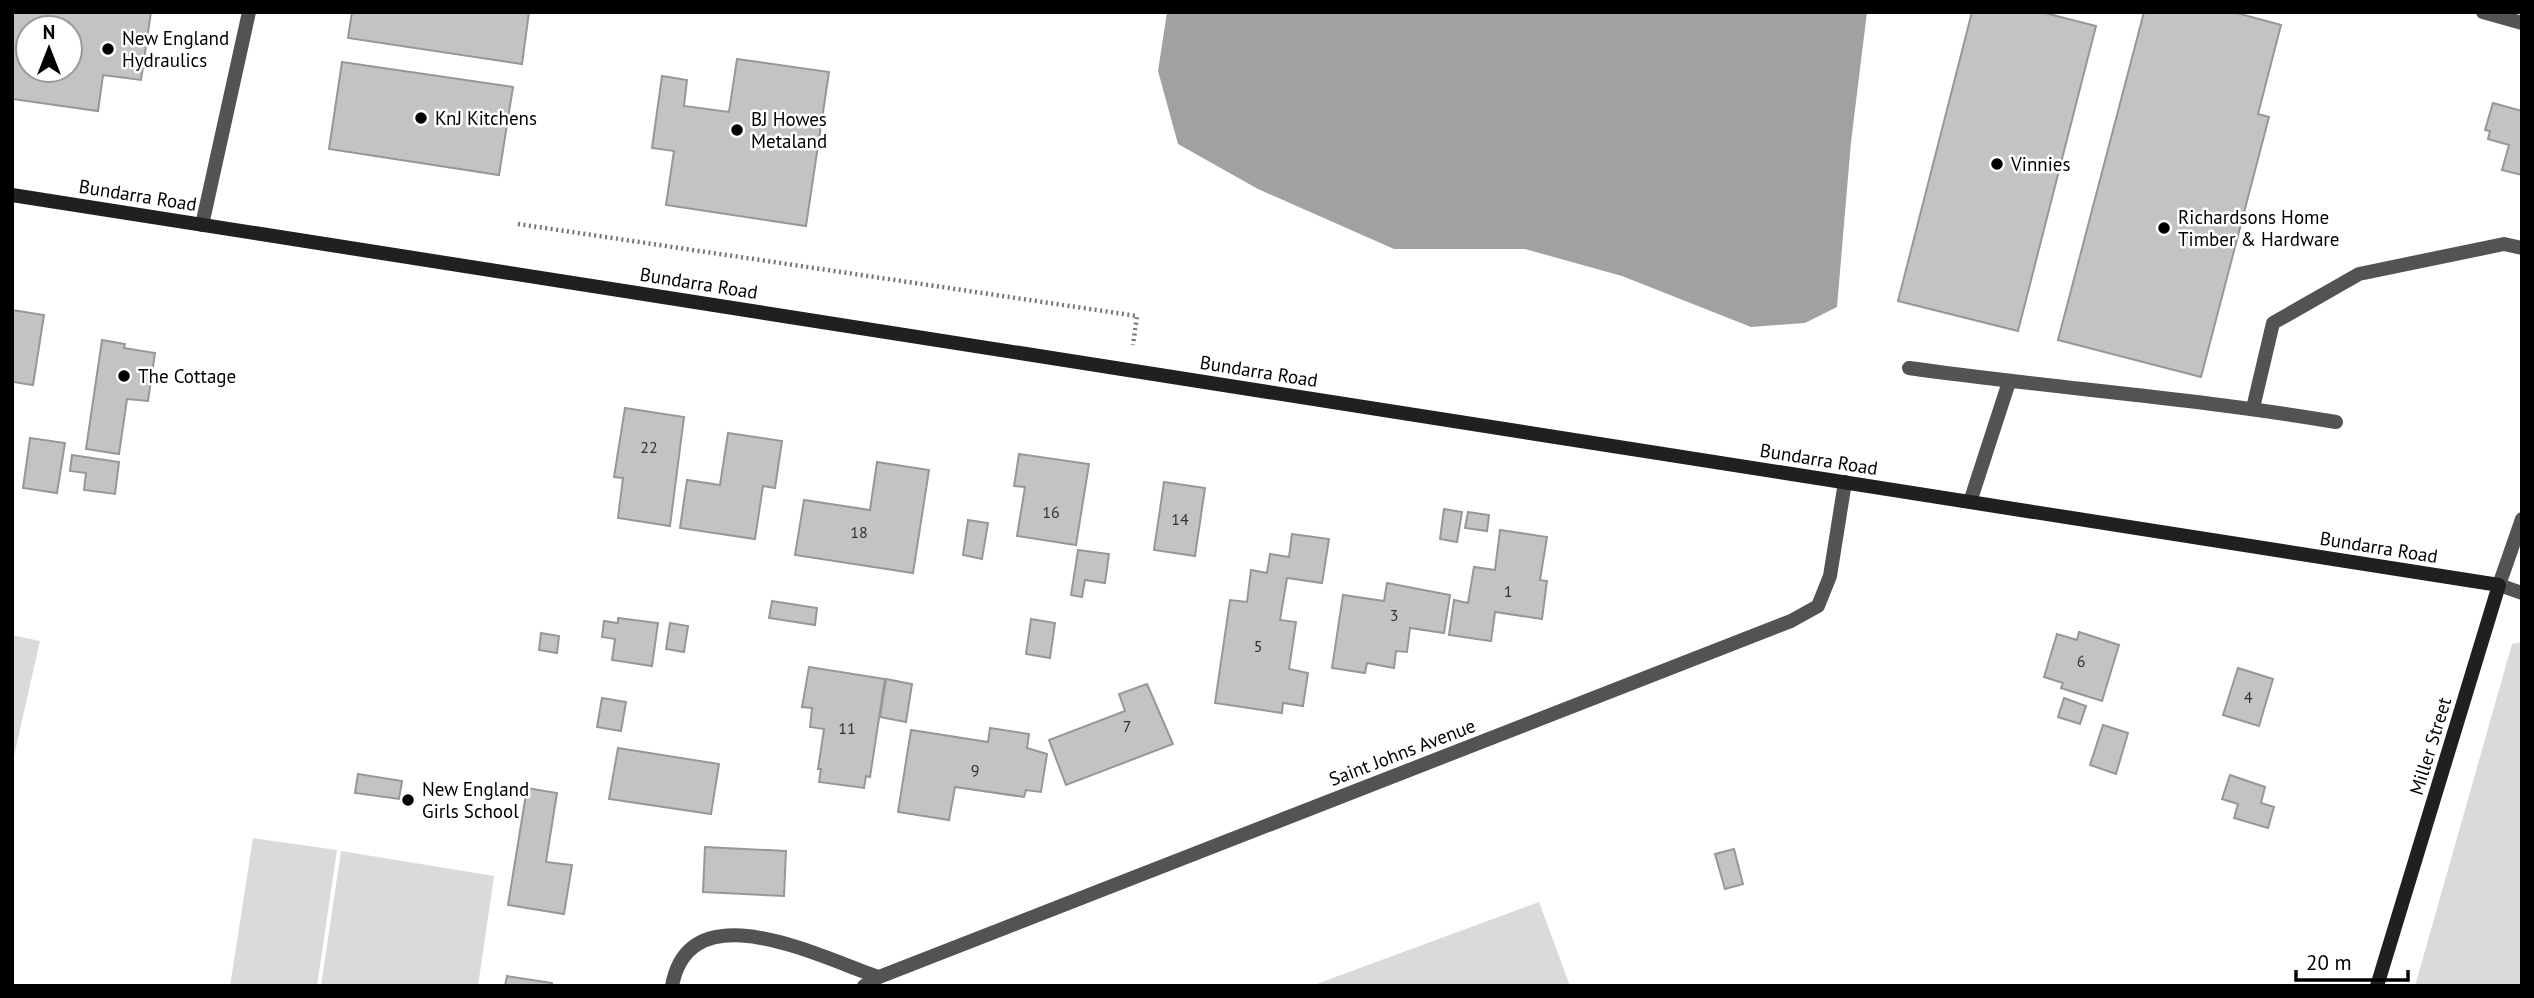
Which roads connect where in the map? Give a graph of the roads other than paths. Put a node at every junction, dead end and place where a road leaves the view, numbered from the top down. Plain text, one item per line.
1 (248, 12) edge
2 (2483, 12) edge
3 (2522, 23) edge
4 (12, 195) edge
5 (202, 225) junction
6 (2522, 248) edge
7 (1909, 368) dead end
8 (2009, 382) junction
9 (2253, 408) junction
10 (2336, 422) dead end
11 (1845, 482) junction
12 (1970, 502) junction
13 (2522, 519) edge
14 (2499, 585) junction
15 (2522, 593) edge
16 (879, 977) junction
17 (671, 986) edge
18 (864, 986) edge
19 (2377, 986) edge

1 - 5 street
2 - 3 street
4 - 5 main road, Bundarra Road
5 - 11 main road, Bundarra Road
6 - 9 street
7 - 8 street
8 - 9 street
8 - 12 street
9 - 10 street
11 - 12 main road, Bundarra Road
11 - 16 street, Saint Johns Avenue
12 - 14 main road, Bundarra Road
13 - 14 street, Miller Street
14 - 15 street
14 - 19 main road, Miller Street
16 - 17 street
16 - 18 street, Saint Johns Avenue

